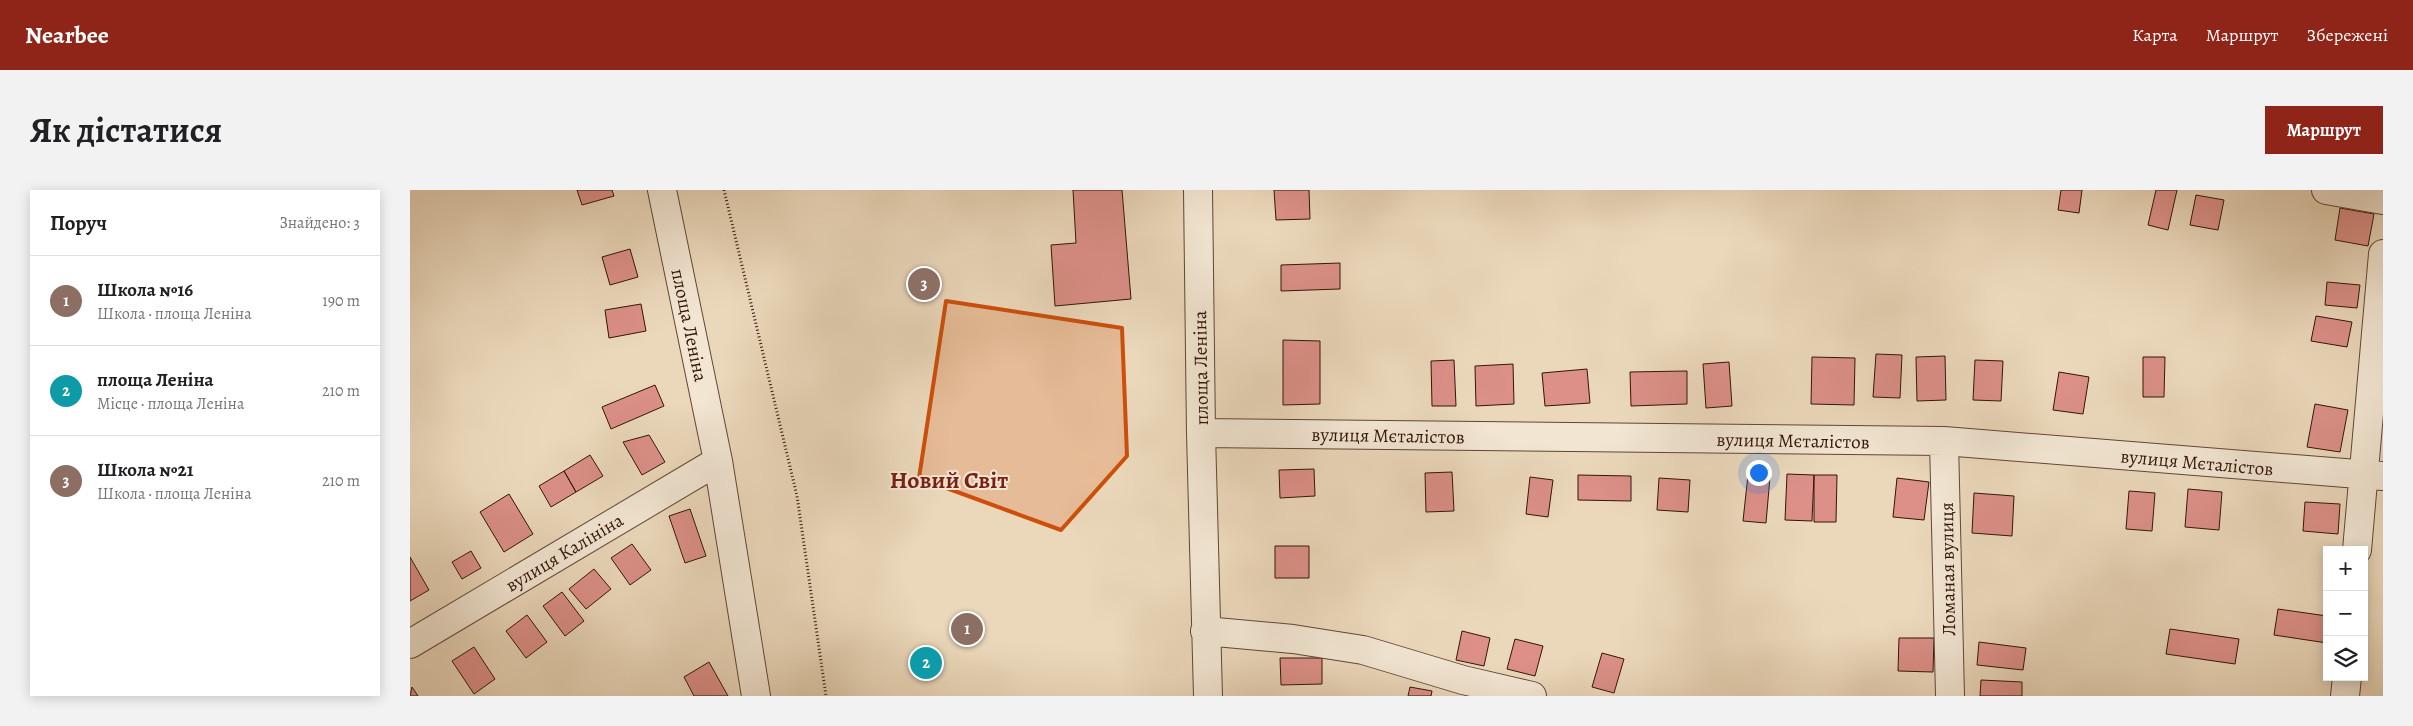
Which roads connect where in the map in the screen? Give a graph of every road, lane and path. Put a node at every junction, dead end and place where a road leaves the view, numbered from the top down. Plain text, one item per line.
1 (662, 190) edge
2 (724, 190) edge
3 (1198, 190) edge
4 (2326, 190) edge
5 (2383, 200) edge
6 (2383, 254) edge
7 (1201, 434) junction
8 (1944, 441) junction
9 (718, 461) junction
10 (2373, 476) edge
11 (2358, 546) edge
12 (1205, 631) junction
13 (410, 644) edge
14 (2346, 681) edge
15 (756, 696) edge
16 (826, 696) edge
17 (1208, 696) edge
18 (1532, 696) edge
19 (1950, 696) edge
20 (2345, 696) edge

1 - 9 street, площа Леніна
2 - 16 path
3 - 7 street, площа Леніна
4 - 5 street
6 - 10 street
7 - 8 street, вулиця Мєталістов
7 - 12 street, площа Леніна
8 - 10 street, вулиця Мєталістов
8 - 19 street, Ломаная вулиця
9 - 13 street, вулиця Калініна
9 - 15 street, площа Леніна
10 - 11 street
12 - 17 street, площа Леніна
12 - 18 street
14 - 20 street

